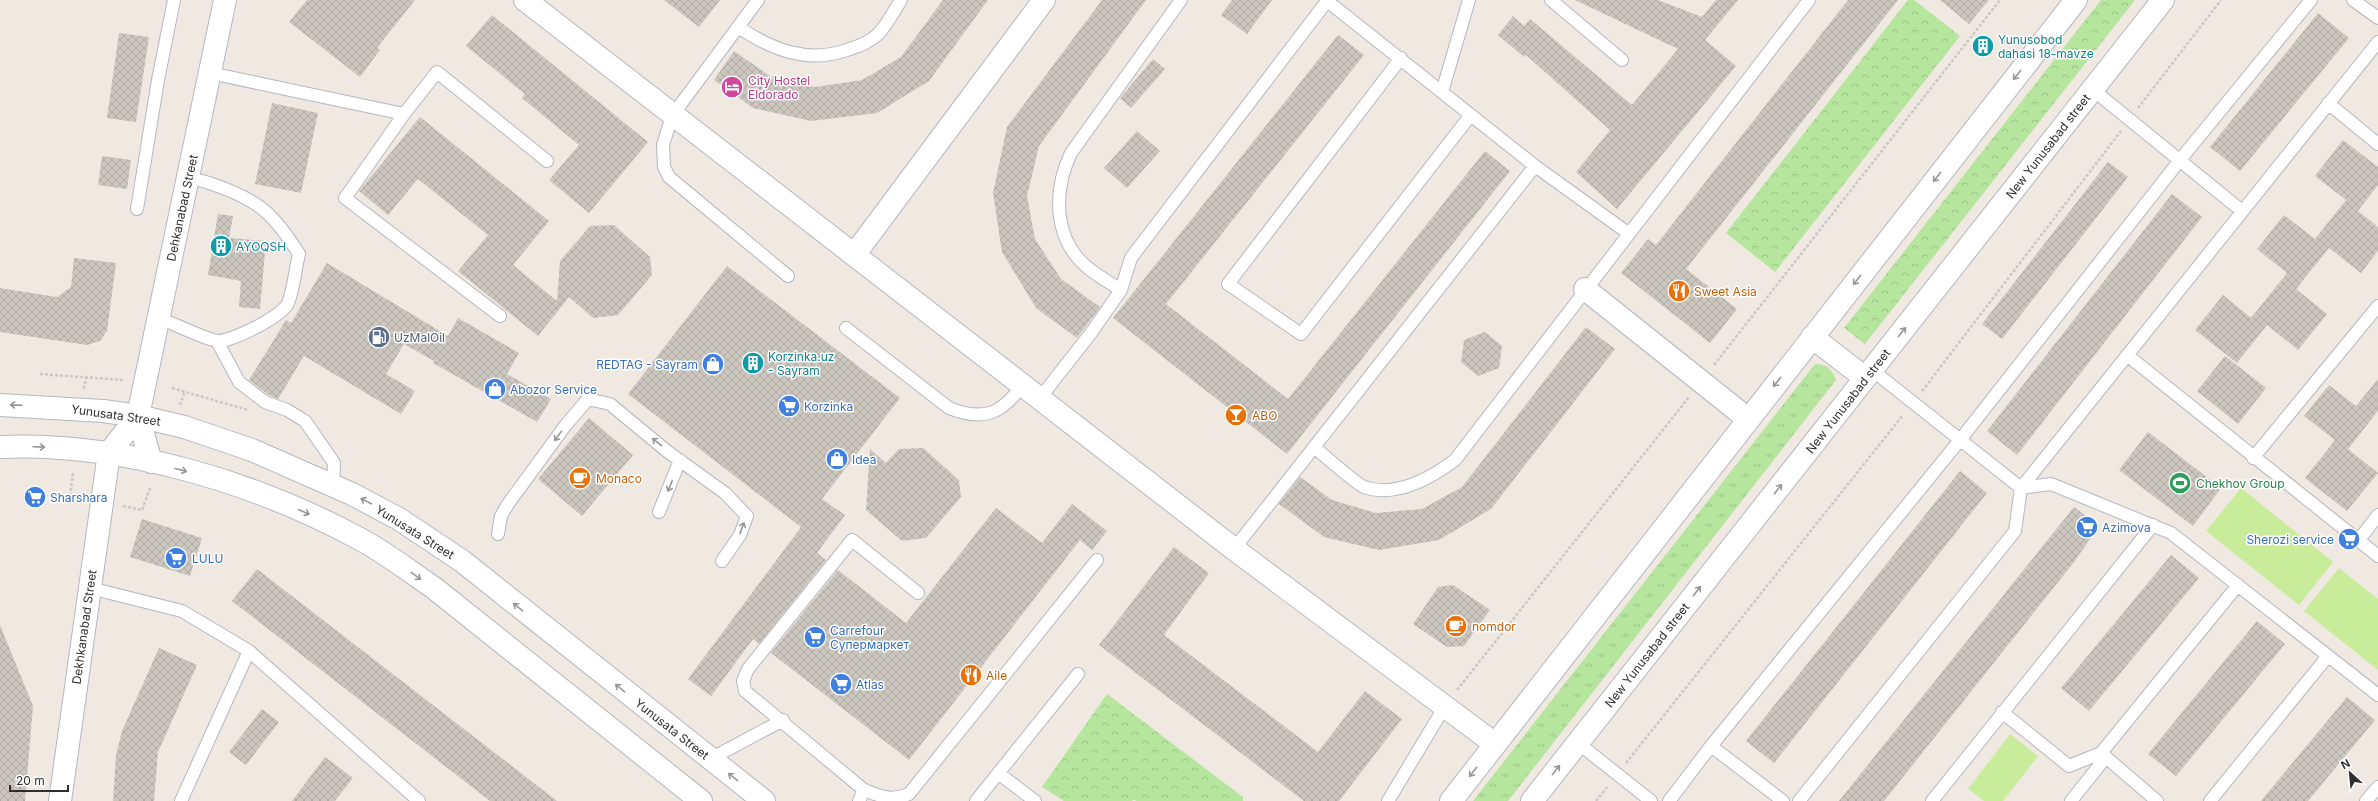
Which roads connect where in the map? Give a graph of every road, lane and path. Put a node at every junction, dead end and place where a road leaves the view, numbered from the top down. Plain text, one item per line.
1 (174, 0) edge
2 (225, 0) edge
3 (525, 0) edge
4 (758, 0) edge
5 (901, 0) edge
6 (1044, 0) edge
7 (1181, 0) edge
8 (1327, 0) edge
9 (1469, 0) edge
10 (1551, 0) edge
11 (1809, 0) edge
12 (2000, 0) edge
13 (2076, 0) edge
14 (2163, 0) edge
15 (2311, 0) edge
16 (2353, 0) edge
17 (2378, 18) edge
18 (738, 27) junction
19 (2378, 42) edge
20 (1401, 58) junction
21 (1622, 60) dead end
22 (210, 73) junction
23 (2092, 89) junction
24 (1442, 92) junction
25 (2328, 103) junction
26 (404, 114) junction
27 (672, 116) junction
28 (1470, 116) junction
29 (2378, 144) edge
30 (2180, 160) junction
31 (547, 161) dead end
32 (1535, 166) junction
33 (188, 177) junction
34 (137, 209) dead end
35 (2242, 211) junction
36 (1628, 233) junction
37 (854, 255) junction
38 (788, 276) dead end
39 (1585, 289) junction
40 (1121, 290) junction
41 (2378, 306) edge
42 (500, 316) dead end
43 (159, 318) junction
44 (846, 328) dead end
45 (1812, 338) junction
46 (217, 341) junction
47 (2127, 355) junction
48 (40, 374) dead end
49 (1869, 374) junction
50 (86, 377) junction
51 (125, 380) dead end
52 (1701, 382) junction
53 (1023, 384) junction
54 (172, 388) dead end
55 (84, 391) dead end
56 (185, 391) junction
57 (1040, 398) junction
58 (0, 405) edge
59 (179, 407) dead end
60 (252, 411) dead end
61 (138, 416) junction
62 (1748, 419) junction
63 (1960, 440) junction
64 (0, 447) edge
65 (1314, 447) junction
66 (109, 453) junction
67 (2253, 458) junction
68 (680, 460) junction
69 (151, 462) junction
70 (73, 473) dead end
71 (333, 486) junction
72 (150, 488) dead end
73 (2021, 488) junction
74 (70, 497) dead end
75 (142, 510) dead end
76 (659, 512) dead end
77 (2378, 515) edge
78 (2153, 525) junction
79 (498, 534) dead end
80 (2359, 540) junction
81 (1234, 549) junction
82 (2378, 556) edge
83 (1097, 560) dead end
84 (722, 561) dead end
85 (2238, 585) junction
86 (90, 588) junction
87 (918, 593) dead end
88 (249, 651) junction
89 (2328, 656) junction
90 (1078, 674) dead end
91 (2378, 695) edge
92 (1445, 706) junction
93 (2002, 712) junction
94 (782, 720) junction
95 (1578, 743) junction
96 (1495, 744) junction
97 (1712, 746) junction
98 (2103, 755) junction
99 (710, 759) junction
100 (998, 773) junction
101 (2378, 787) edge
102 (864, 790) junction
103 (183, 799) edge
104 (60, 801) edge
105 (419, 801) edge
106 (701, 801) edge
107 (764, 801) edge
108 (859, 801) edge
109 (976, 801) edge
110 (1035, 801) edge
111 (1388, 801) edge
112 (1451, 801) edge
113 (1532, 801) edge
114 (1651, 801) edge
115 (1669, 801) edge
116 (1783, 801) edge
117 (1799, 801) edge
118 (1932, 801) edge
119 (2071, 801) edge
120 (2158, 801) edge
121 (2210, 801) edge
122 (2366, 801) edge

1 - 34 lane
2 - 22 main road, Dehkanabad Street
3 - 27 main road
4 - 18 lane
5 - 18 lane
6 - 37 main road
7 - 40 lane
8 - 20 lane
8 - 40 lane
9 - 24 lane
10 - 21 lane
11 - 36 lane
12 - 52 path
13 -> 45 main road
14 - 23 main road, New Yunusabad street
15 - 30 lane
16 - 17 lane
18 - 27 lane
19 - 25 lane
20 - 24 lane
20 - 28 lane
22 - 26 lane
22 - 33 main road, Dehkanabad Street
23 - 30 lane
49 -> 23 main road, New Yunusabad street
24 - 28 lane
25 - 29 lane
25 - 35 lane
26 - 31 lane
26 - 42 lane
27 - 37 main road
27 - 38 lane
28 - 32 lane
30 - 35 lane
30 - 63 lane
32 - 36 lane
32 - 65 lane
33 - 43 main road, Dehkanabad Street
33 - 46 lane
35 - 47 lane
36 - 39 lane
37 - 53 main road
39 - 52 main road
39 - 65 lane
40 - 57 lane
41 - 67 lane
43 - 46 lane
43 - 61 main road, Dehkanabad Street
44 - 53 lane
45 - 49 main road
45 -> 62 main road
46 - 71 lane
47 - 67 lane
47 - 73 lane
48 - 50 path
49 - 63 lane
95 -> 49 main road, New Yunusabad street
50 - 51 path
50 - 55 path
52 - 62 main road
52 - 92 path
53 - 57 main road
54 - 56 path
56 - 59 path
56 - 60 path
57 - 81 main road
61 -> 58 main road, Yunusata Street
61 - 66 main road
61 - 69 main road
61 - 71 main road, Yunusata Street
62 - 96 main road
63 - 73 lane
63 - 97 lane
64 -> 66 main road
65 - 81 lane
66 - 69 main road
66 - 86 main road, Dekhkanabad Street
67 - 80 lane
68 -> 76 lane
68 -> 79 lane
84 -> 68 lane
69 -> 106 main road
70 - 74 path
99 -> 71 main road, Yunusata Street
72 - 75 path
73 - 78 lane
73 - 117 lane
77 - 80 lane
78 - 85 lane
78 - 93 lane
80 - 82 lane
81 - 92 main road
83 - 102 lane
85 - 89 lane
85 - 98 lane
86 - 88 lane
86 - 104 main road, Dekhkanabad Street
87 - 94 lane
88 - 103 lane
88 - 105 lane
89 - 91 lane
89 - 121 lane
90 - 100 lane
92 - 96 main road
92 - 111 lane
93 - 98 lane
93 - 118 lane
94 - 99 lane
94 - 102 lane
113 -> 95 main road, New Yunusabad street
95 - 114 lane
96 -> 112 main road
97 - 115 lane
97 - 116 lane
98 - 119 lane
98 - 120 lane
107 -> 99 main road, Yunusata Street
100 - 109 lane
100 - 110 lane
101 - 122 lane
102 - 108 lane

